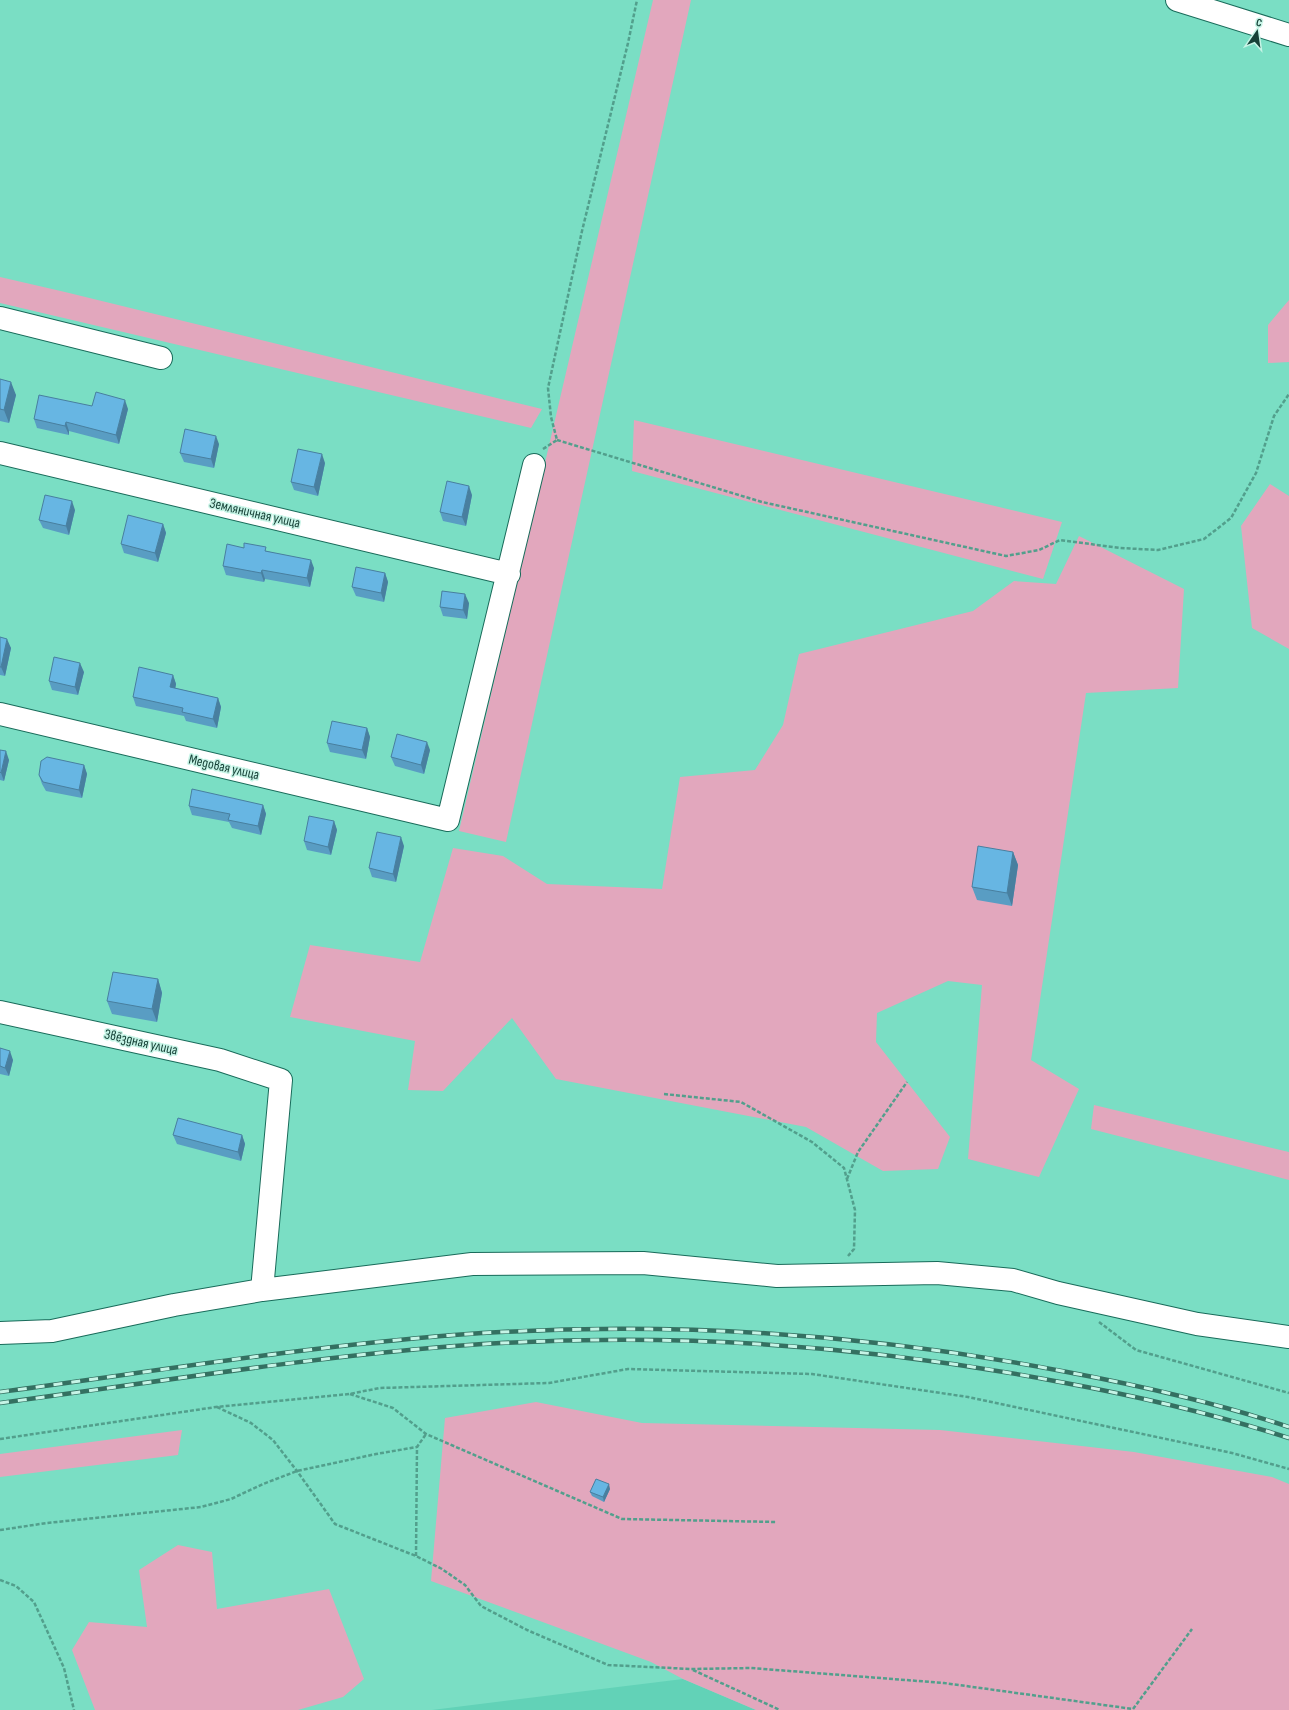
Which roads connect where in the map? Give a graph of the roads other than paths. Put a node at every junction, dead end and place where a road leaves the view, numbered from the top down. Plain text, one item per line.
1 (1177, 0) edge
2 (1289, 35) edge
3 (0, 318) edge
4 (161, 358) dead end
5 (0, 454) edge
6 (534, 465) road end
7 (509, 574) junction
8 (0, 714) edge
9 (0, 1012) edge
10 (262, 1290) junction
11 (0, 1333) edge
12 (1289, 1337) edge

1 - 2 street
3 - 4 street
5 - 7 street, Земляничная улица
6 - 7 street
7 - 8 street, Медовая улица
9 - 10 street, Звёздная улица
10 - 11 street
10 - 12 street

